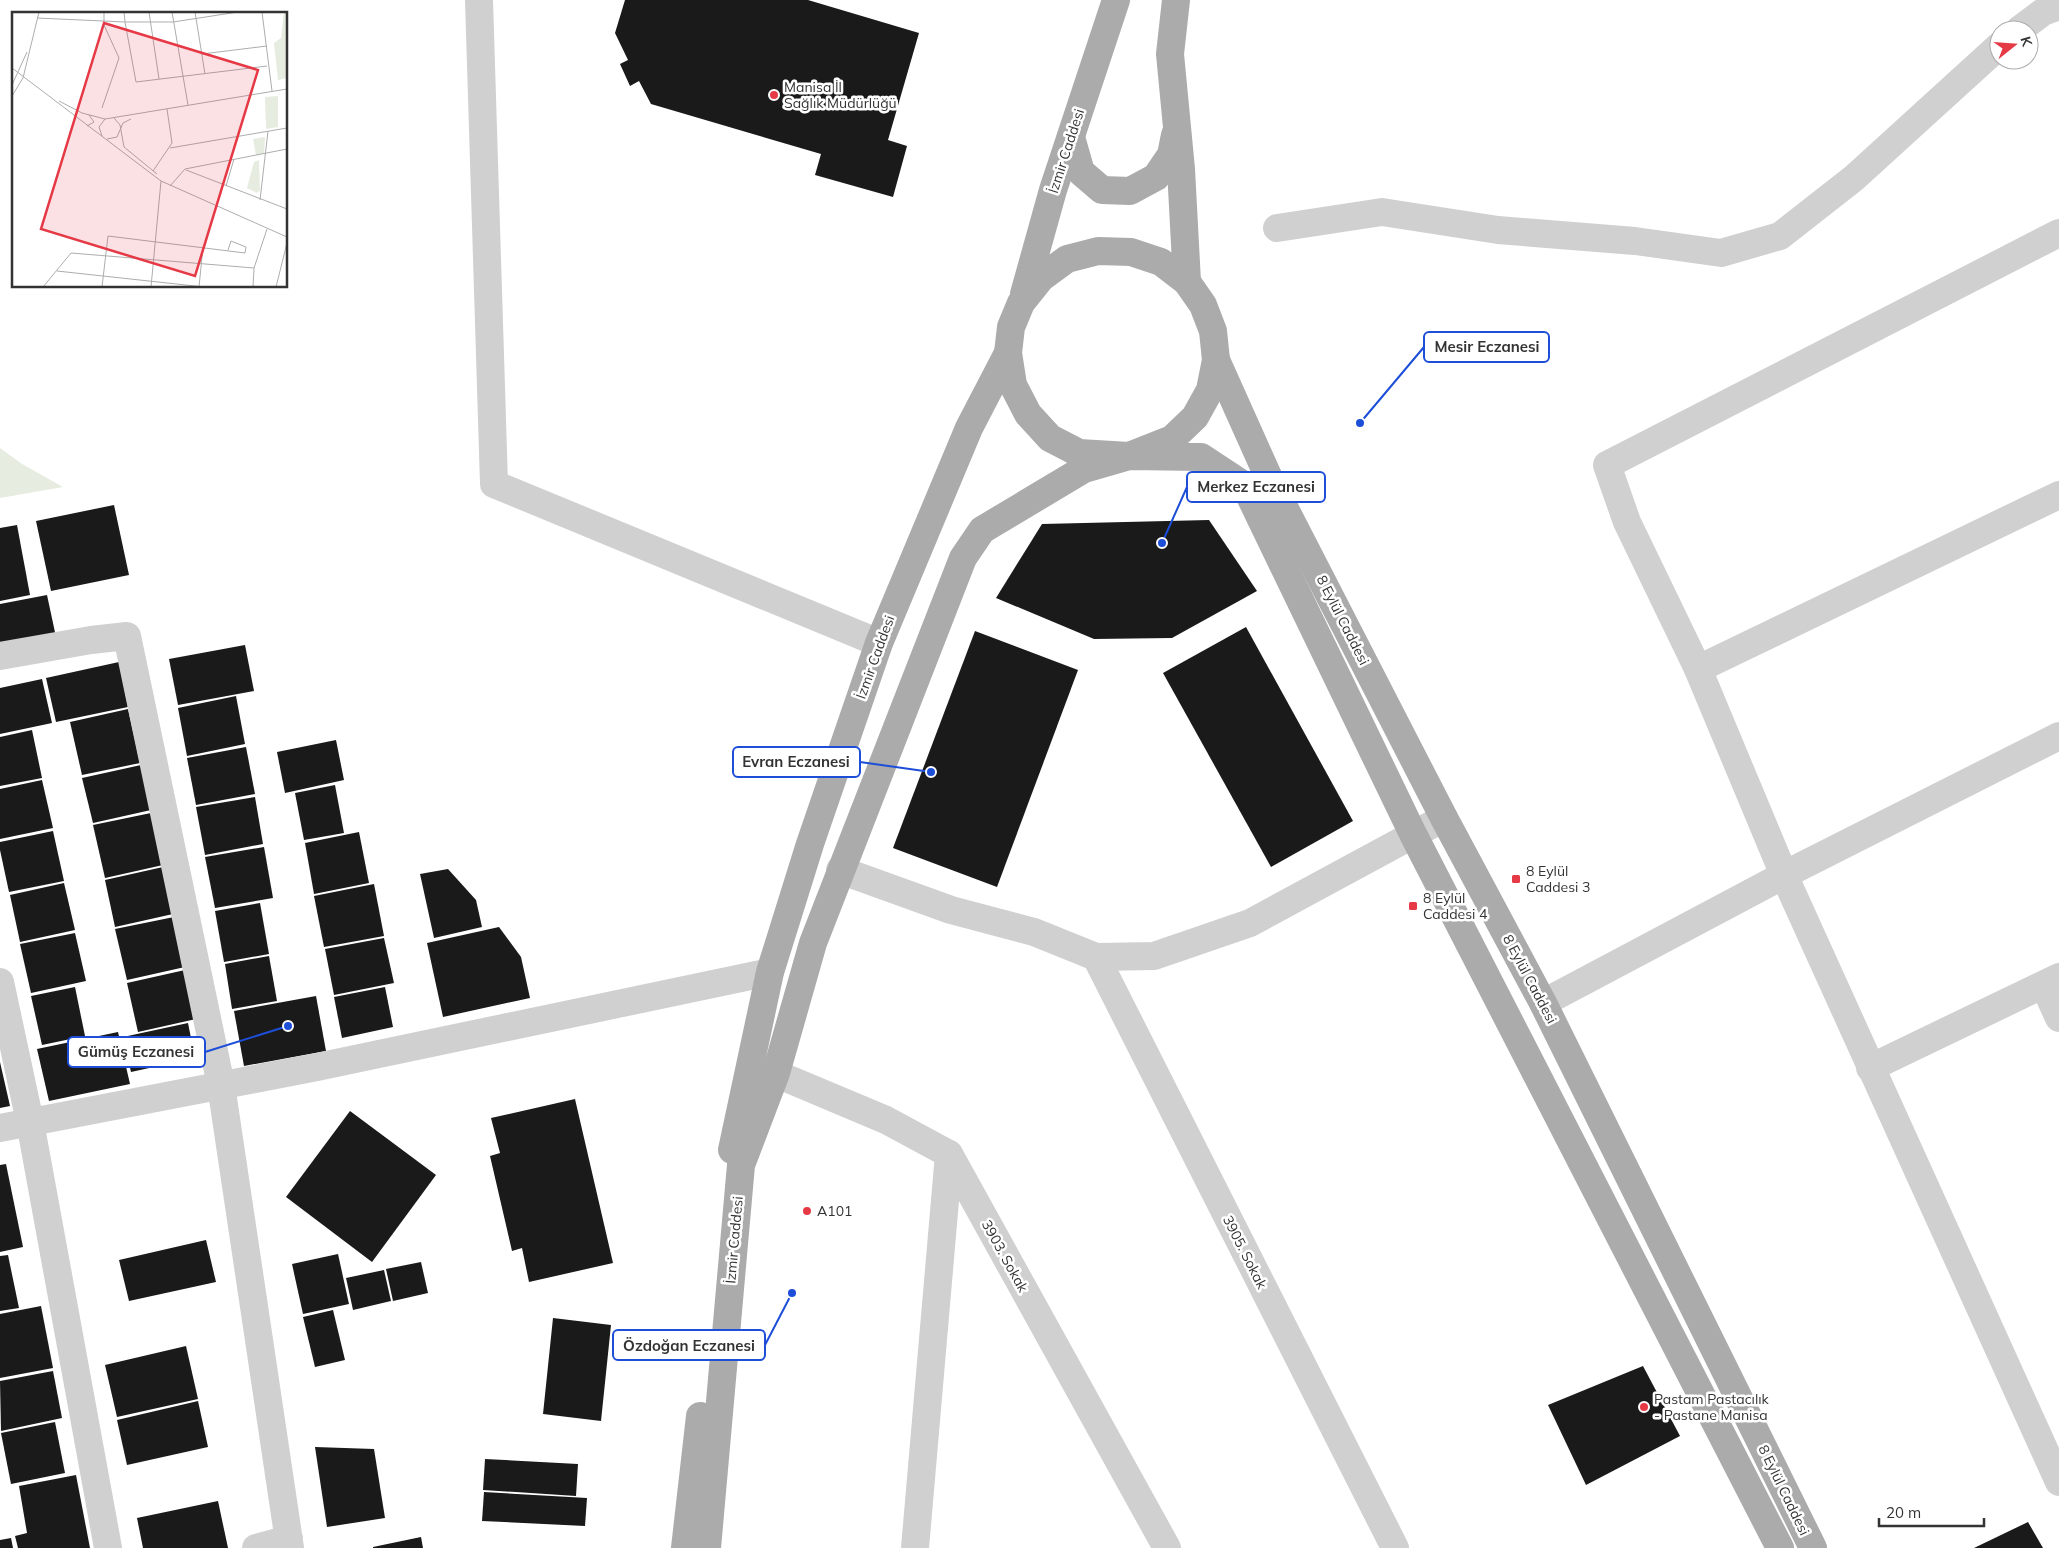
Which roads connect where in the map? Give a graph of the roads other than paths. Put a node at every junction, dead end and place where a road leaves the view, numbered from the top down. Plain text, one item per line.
1 (478, 0) edge
2 (1116, 0) edge
3 (1176, 0) edge
4 (2059, 6) edge
5 (2032, 20) edge
6 (1989, 55) edge
7 (1177, 126) junction
8 (1071, 137) junction
9 (1277, 228) dead end
10 (2059, 232) edge
11 (1187, 282) junction
12 (1021, 303) junction
13 (1008, 353) junction
14 (1216, 360) junction
15 (1130, 456) junction
16 (2059, 495) edge
17 (879, 643) junction
18 (0, 656) edge
19 (1698, 669) junction
20 (2059, 736) edge
21 (1444, 818) junction
22 (1413, 834) junction
23 (840, 870) junction
24 (1784, 875) junction
25 (813, 943) junction
26 (1096, 957) junction
27 (770, 972) junction
28 (2052, 981) edge
29 (0, 982) edge
30 (1543, 1003) junction
31 (2059, 1018) edge
32 (751, 1063) junction
33 (1870, 1068) junction
34 (776, 1073) junction
35 (221, 1085) junction
36 (30, 1122) junction
37 (0, 1128) edge
38 (949, 1154) junction
39 (2059, 1482) edge
40 (290, 1544) edge
41 (108, 1548) edge
42 (256, 1548) edge
43 (685, 1548) edge
44 (707, 1548) edge
45 (915, 1548) edge
46 (1166, 1548) edge
47 (1394, 1548) edge
48 (1780, 1548) edge
49 (1813, 1548) edge

1 - 17 street
2 - 8 main road, İzmir Caddesi
3 - 7 main road
4 - 5 street
6 - 9 street
7 - 8 main road
7 - 11 main road
8 - 12 main road, İzmir Caddesi
10 - 19 street
11 - 12 main road
11 - 14 main road
12 - 13 main road
13 - 15 main road
13 - 17 main road, İzmir Caddesi
14 - 15 main road
14 - 21 main road, 8 Eylül Caddesi
15 - 22 main road
15 - 23 main road, İzmir Caddesi
16 - 19 street
17 - 27 main road, İzmir Caddesi
18 - 35 street
19 - 24 street
20 - 24 street
21 - 22 street
21 - 30 main road, 8 Eylül Caddesi
22 - 26 street
22 - 48 main road
23 - 25 main road, İzmir Caddesi
23 - 26 street
24 - 30 street
24 - 33 street
25 - 27 main road
25 - 34 main road, İzmir Caddesi
26 - 47 street, 3905. Sokak
27 - 32 main road, İzmir Caddesi
27 - 35 street
28 - 31 street
28 - 33 street
29 - 36 street
30 - 49 main road, 8 Eylül Caddesi
32 - 34 street
32 - 43 main road, İzmir Caddesi
33 - 39 street
34 - 38 street
34 - 44 main road, İzmir Caddesi
35 - 36 street
35 - 40 street
36 - 37 street
36 - 41 street
38 - 45 street
38 - 46 street, 3903. Sokak
40 - 42 street

